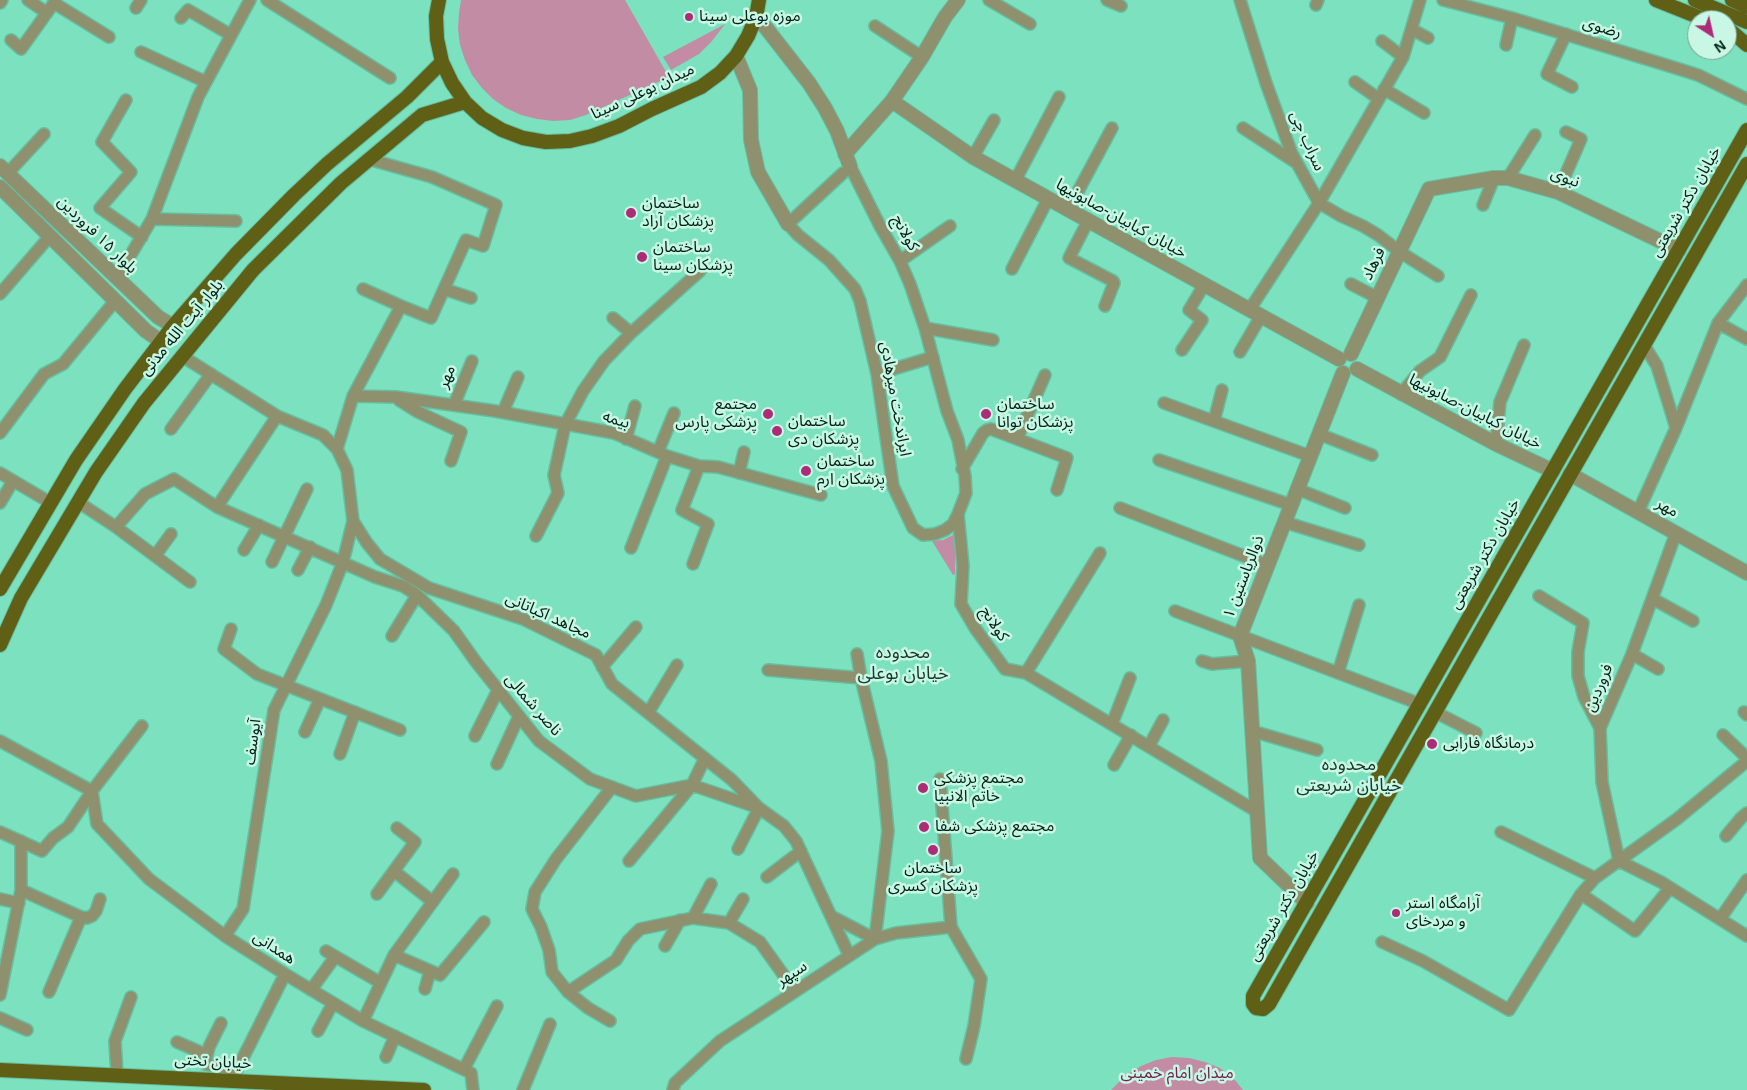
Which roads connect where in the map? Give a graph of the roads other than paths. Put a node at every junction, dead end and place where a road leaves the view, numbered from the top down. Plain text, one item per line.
1 (28, 0) edge
2 (250, 0) edge
3 (267, 0) edge
4 (439, 0) edge
5 (759, 0) edge
6 (958, 0) edge
7 (989, 0) edge
8 (1107, 0) edge
9 (1240, 0) edge
10 (1420, 0) edge
11 (1443, 0) edge
12 (1656, 0) edge
13 (1695, 0) edge
14 (1732, 0) edge
15 (55, 1) edge
16 (1120, 6) dead end
17 (1747, 7) edge
18 (1687, 12) edge
19 (47, 13) junction
20 (756, 15) junction
21 (181, 18) dead end
22 (1512, 18) junction
23 (1747, 22) edge
24 (1030, 24) dead end
25 (875, 26) dead end
26 (1413, 30) junction
27 (1566, 34) junction
28 (231, 35) junction
29 (109, 37) dead end
30 (1737, 37) edge
31 (1428, 38) dead end
32 (11, 40) dead end
33 (1382, 41) dead end
34 (1506, 44) dead end
35 (1747, 45) edge
36 (141, 52) dead end
37 (736, 56) junction
38 (922, 57) junction
39 (1404, 57) junction
40 (442, 62) junction
41 (390, 78) dead end
42 (206, 82) junction
43 (1356, 82) dead end
44 (1572, 87) dead end
45 (1382, 94) junction
46 (1059, 97) dead end
47 (1747, 99) edge
48 (126, 100) dead end
49 (892, 101) junction
50 (465, 102) junction
51 (1424, 113) dead end
52 (994, 120) dead end
53 (1112, 128) dead end
54 (1243, 128) dead end
55 (1747, 130) edge
56 (1566, 132) dead end
57 (44, 134) dead end
58 (1535, 135) dead end
59 (973, 158) junction
60 (368, 159) junction
61 (1297, 163) junction
62 (327, 164) junction
63 (846, 164) junction
64 (1747, 164) edge
65 (4, 170) edge
66 (1501, 178) junction
67 (1016, 181) junction
68 (341, 182) junction
69 (0, 187) edge
70 (1429, 189) joint
71 (1558, 192) junction
72 (1048, 199) junction
73 (1319, 203) junction
74 (1483, 205) dead end
75 (1068, 210) junction
76 (152, 219) junction
77 (236, 221) dead end
78 (1088, 221) junction
79 (788, 224) junction
80 (950, 226) dead end
81 (50, 236) junction
82 (142, 237) junction
83 (1679, 250) junction
84 (1400, 252) junction
85 (900, 261) junction
86 (1012, 269) dead end
87 (700, 271) dead end
88 (1438, 276) dead end
89 (117, 278) junction
90 (1351, 284) dead end
91 (1204, 285) junction
92 (1747, 285) edge
93 (363, 289) dead end
94 (444, 289) junction
95 (0, 294) edge
96 (1472, 296) dead end
97 (471, 298) dead end
98 (1378, 298) junction
99 (115, 300) junction
100 (401, 306) junction
101 (1105, 306) dead end
102 (1255, 313) junction
103 (158, 317) junction
104 (613, 318) dead end
105 (1718, 323) junction
106 (173, 326) junction
107 (925, 328) junction
108 (146, 331) junction
109 (631, 333) junction
110 (1747, 339) edge
111 (993, 340) dead end
112 (162, 342) junction
113 (1524, 345) dead end
114 (1644, 345) junction
115 (1182, 350) dead end
116 (1240, 352) dead end
117 (182, 356) junction
118 (1345, 356) junction
119 (933, 357) junction
120 (472, 361) dead end
121 (1350, 371) junction
122 (211, 374) junction
123 (877, 374) junction
124 (1045, 375) dead end
125 (518, 377) dead end
126 (1222, 390) dead end
127 (1401, 394) junction
128 (353, 396) junction
129 (396, 397) junction
130 (1164, 403) dead end
131 (454, 405) junction
132 (635, 406) dead end
133 (503, 412) junction
134 (674, 414) dead end
135 (277, 416) junction
136 (1214, 421) junction
137 (566, 425) junction
138 (1676, 428) junction
139 (171, 429) dead end
140 (0, 433) edge
141 (1319, 434) junction
142 (626, 439) junction
143 (1017, 439) junction
144 (1496, 444) junction
145 (337, 449) junction
146 (744, 452) dead end
147 (662, 454) junction
148 (1372, 455) dead end
149 (1310, 456) junction
150 (1159, 460) dead end
151 (451, 461) dead end
152 (699, 466) junction
153 (962, 469) junction
154 (1553, 471) junction
155 (0, 473) edge
156 (739, 473) junction
157 (1570, 474) junction
158 (13, 481) junction
159 (307, 489) dead end
160 (1297, 489) junction
161 (1057, 490) dead end
162 (966, 493) joint
163 (821, 495) dead end
164 (78, 502) junction
165 (0, 503) edge
166 (51, 503) junction
167 (1291, 505) junction
168 (217, 507) junction
169 (1120, 508) dead end
170 (1345, 508) dead end
171 (1638, 512) junction
172 (958, 514) junction
173 (352, 521) junction
174 (1284, 522) junction
175 (260, 525) junction
176 (116, 527) junction
177 (1676, 533) junction
178 (171, 534) dead end
179 (284, 536) junction
180 (536, 536) dead end
181 (1359, 545) dead end
182 (310, 547) junction
183 (631, 548) dead end
184 (244, 550) dead end
185 (1100, 554) dead end
186 (155, 556) junction
187 (272, 562) dead end
188 (343, 562) junction
189 (693, 564) dead end
190 (1267, 565) junction
191 (298, 570) dead end
192 (402, 572) junction
193 (1747, 573) edge
194 (190, 582) dead end
195 (392, 582) junction
196 (0, 588) edge
197 (417, 595) junction
198 (1539, 596) dead end
199 (1653, 599) junction
200 (1359, 606) dead end
201 (1174, 611) dead end
202 (1693, 621) dead end
203 (636, 627) dead end
204 (231, 629) dead end
205 (392, 636) dead end
206 (1240, 636) junction
207 (0, 645) edge
208 (857, 654) dead end
209 (1632, 654) junction
210 (1202, 661) dead end
211 (1248, 661) junction
212 (678, 666) dead end
213 (602, 667) junction
214 (1658, 669) dead end
215 (768, 670) dead end
216 (1026, 673) junction
217 (1338, 673) junction
218 (861, 678) junction
219 (1130, 678) dead end
220 (286, 686) junction
221 (498, 690) junction
222 (320, 699) junction
223 (1420, 704) junction
224 (355, 712) junction
225 (1435, 712) junction
226 (648, 713) junction
227 (519, 716) junction
228 (1163, 720) dead end
229 (1112, 724) junction
230 (142, 726) dead end
231 (1600, 728) junction
232 (400, 730) dead end
233 (1252, 731) junction
234 (305, 732) dead end
235 (1476, 733) dead end
236 (1723, 735) dead end
237 (475, 736) dead end
238 (1131, 736) junction
239 (0, 741) edge
240 (1149, 746) junction
241 (1317, 750) dead end
242 (340, 754) dead end
243 (704, 758) junction
244 (1747, 760) edge
245 (497, 764) dead end
246 (1114, 765) dead end
247 (940, 778) dead end
248 (692, 785) junction
249 (612, 787) junction
250 (92, 791) junction
251 (759, 808) junction
252 (1256, 811) junction
253 (1747, 813) edge
254 (397, 828) dead end
255 (0, 832) edge
256 (1501, 832) dead end
257 (1726, 836) dead end
258 (20, 841) junction
259 (738, 850) dead end
260 (801, 851) junction
261 (629, 861) dead end
262 (1618, 862) junction
263 (394, 871) junction
264 (454, 874) dead end
265 (767, 877) dead end
266 (1595, 878) junction
267 (1320, 879) junction
268 (1747, 880) edge
269 (711, 884) dead end
270 (1336, 887) junction
271 (1670, 888) junction
272 (21, 890) junction
273 (377, 894) dead end
274 (1581, 894) junction
275 (0, 899) edge
276 (100, 899) dead end
277 (743, 899) dead end
278 (433, 902) junction
279 (19, 903) junction
280 (1307, 903) junction
281 (831, 916) junction
282 (81, 917) junction
283 (693, 918) junction
284 (680, 920) junction
285 (1720, 920) junction
286 (484, 922) dead end
287 (729, 923) junction
288 (951, 927) junction
289 (225, 936) junction
290 (1747, 936) edge
291 (876, 939) junction
292 (1382, 942) dead end
293 (665, 946) dead end
294 (394, 955) junction
295 (849, 955) junction
296 (430, 971) junction
297 (285, 974) junction
298 (381, 983) junction
299 (311, 990) junction
300 (425, 990) dead end
301 (796, 991) junction
302 (49, 992) dead end
303 (568, 992) junction
304 (0, 995) edge
305 (132, 997) dead end
306 (333, 1003) junction
307 (497, 1006) dead end
308 (0, 1018) edge
309 (363, 1021) junction
310 (610, 1021) dead end
311 (221, 1023) dead end
312 (550, 1024) dead end
313 (27, 1030) dead end
314 (318, 1031) dead end
315 (395, 1036) junction
316 (177, 1042) dead end
317 (207, 1055) junction
318 (386, 1057) dead end
319 (966, 1058) dead end
320 (464, 1069) junction
321 (0, 1070) edge
322 (118, 1075) junction
323 (235, 1076) junction
324 (424, 1090) edge
325 (472, 1090) edge
326 (523, 1090) edge
327 (673, 1090) edge

1 - 19 street
2 - 28 street
3 - 41 street
4 - 40 main road, میدان بوعلی سینا
5 - 20 main road, میدان بوعلی سینا
6 - 38 street
7 - 24 street
8 - 16 street
9 - 61 street, سراب چی
10 - 26 street
11 - 22 street, رضوی
12 - 18 main road
13 - 23 main road
14 - 17 main road
15 - 19 street
15 - 29 street
19 - 32 street
20 - 37 main road, میدان بوعلی سینا
20 - 63 street, کولانج
21 - 28 street
22 - 27 street, رضوی
22 - 34 street
25 - 38 street
26 - 31 street
26 - 39 street
27 - 44 street
27 - 47 street, رضوی
28 - 42 street
30 - 35 main road
33 - 39 street
36 - 42 street
37 - 50 main road, میدان بوعلی سینا
37 - 79 street
38 - 49 street
39 - 45 street
40 - 50 main road, میدان بوعلی سینا
40 - 62 main road, بلوار آیت الله مدنی
42 - 76 street
43 - 45 street
45 - 51 street
45 - 73 street
46 - 67 street
48 - 82 street
49 - 59 street, خیابان کبابیان-صابونیها
49 - 63 street
50 - 60 main road, بلوار آیت الله مدنی
52 - 59 street
53 - 75 street
54 - 61 street
55 - 83 main road, خیابان دکتر شریعتی
56 - 71 street
57 - 65 street
58 - 66 street
59 - 67 street, خیابان کبابیان-صابونیها
60 - 68 main road, بلوار آیت الله مدنی
60 - 94 street
61 - 73 street, سراب چی
62 - 68 main road
62 - 106 main road, بلوار آیت الله مدنی
63 - 79 street
63 - 85 street, کولانج
64 - 114 main road, خیابان دکتر شریعتی
65 - 89 street, بلوار ۱۵ فروردین
66 - 70 street, نبوی
66 - 71 street, نبوی
66 - 74 street
67 - 72 street, خیابان کبابیان-صابونیها
68 - 117 main road, بلوار آیت الله مدنی
69 - 81 street, بلوار ۱۵ فروردین
70 - 84 street, فرهاد
71 - 83 street, نبوی
72 - 75 street, خیابان کبابیان-صابونیها
72 - 86 street
73 - 84 street
73 - 102 street
75 - 78 street, خیابان کبابیان-صابونیها
76 - 77 street
76 - 82 street
78 - 91 street, خیابان کبابیان-صابونیها
78 - 101 street
79 - 123 street, ایراندخت میرهادی
80 - 85 street
81 - 95 street
81 - 99 street, بلوار ۱۵ فروردین
82 - 89 street
83 - 154 main road, خیابان دکتر شریعتی
84 - 88 street
84 - 98 street, فرهاد
85 - 107 street, کولانج
87 - 109 street
89 - 103 street, بلوار ۱۵ فروردین
90 - 98 street
91 - 102 street, خیابان کبابیان-صابونیها
91 - 115 street
92 - 105 street
93 - 100 street
94 - 97 street
94 - 100 street
96 - 127 street
98 - 118 street, فرهاد
99 - 108 street, بلوار ۱۵ فروردین
99 - 140 street
100 - 128 street
102 - 116 street
102 - 118 street, خیابان کبابیان-صابونیها
103 - 106 street, بلوار ۱۵ فروردین
103 - 108 street
104 - 109 street
105 - 110 street
105 - 138 street
106 - 112 main road, بلوار آیت الله مدنی
107 - 111 street
107 - 119 street, کولانج
108 - 112 street, بلوار ۱۵ فروردین
109 - 137 street
112 - 166 main road, بلوار آیت الله مدنی
113 - 144 street
114 - 138 street
114 - 157 main road, خیابان دکتر شریعتی
117 - 122 street
117 - 164 main road, بلوار آیت الله مدنی
118 - 121 street
119 - 123 street
119 - 153 street, کولانج
120 - 131 street, مهر
121 - 127 street, خیابان کبابیان-صابونیها
121 - 141 street, ذوالریاستین ۱
122 - 135 street
122 - 139 street
123 - 172 street, ایراندخت میرهادی
124 - 143 street
125 - 133 street
126 - 136 street
127 - 144 street, خیابان کبابیان-صابونیها
128 - 129 street, بیمه
128 - 145 street
129 - 131 street, بیمه
129 - 151 street
130 - 136 street
131 - 133 street, بیمه
132 - 142 street
133 - 137 street, بیمه
134 - 147 street
135 - 145 street
135 - 168 street
136 - 149 street
137 - 142 street, بیمه
137 - 180 street
138 - 171 street
141 - 148 street
141 - 149 street, ذوالریاستین ۱
142 - 147 street, بیمه
143 - 153 street
143 - 161 street
144 - 154 street, خیابان کبابیان-صابونیها
145 - 173 street
146 - 156 street
147 - 152 street, بیمه
147 - 183 street
149 - 160 street, ذوالریاستین ۱
150 - 167 street
152 - 156 street, بیمه
152 - 189 street
153 - 162 street, کولانج
154 - 223 main road, خیابان دکتر شریعتی
155 - 158 street
156 - 163 street, بیمه
157 - 171 street, مهر
157 - 225 main road, خیابان دکتر شریعتی
158 - 165 street
158 - 166 street
159 - 179 street
160 - 167 street, ذوالریاستین ۱
160 - 170 street
162 - 172 street, ایراندخت میرهادی
164 - 176 street
164 - 207 main road, بلوار آیت الله مدنی
166 - 196 main road, بلوار آیت الله مدنی
167 - 174 street, ذوالریاستین ۱
168 - 175 street, ناصر شمالی
168 - 176 street, ناصر شمالی
169 - 190 street
171 - 177 street, مهر
172 - 216 street, کولانج
173 - 188 street, آیوسف
173 - 192 street, مجاهد اکباتانی
174 - 181 street
174 - 190 street, ذوالریاستین ۱
175 - 179 street, ناصر شمالی
175 - 184 street
176 - 186 street
177 - 193 street, مهر
177 - 199 street, فروردین
178 - 186 street
179 - 182 street, ناصر شمالی
179 - 187 street
182 - 188 street, ناصر شمالی
182 - 191 street
185 - 216 street
186 - 194 street
188 - 195 street, ناصر شمالی
188 - 220 street, آیوسف
190 - 206 street, ذوالریاستین ۱
192 - 195 street
192 - 213 street, مجاهد اکباتانی
195 - 197 street, ناصر شمالی
197 - 205 street
197 - 221 street, ناصر شمالی
198 - 231 street
199 - 202 street
199 - 209 street, فروردین
200 - 217 street
201 - 206 street
203 - 213 street
204 - 220 street
206 - 211 street, ذوالریاستین ۱
206 - 217 street
208 - 218 street
209 - 214 street
209 - 231 street, فروردین
210 - 211 street
211 - 233 street, ذوالریاستین ۱
212 - 226 street
213 - 226 street, مجاهد اکباتانی
215 - 218 street
216 - 229 street, کولانج
217 - 223 street
218 - 291 street
219 - 229 street
220 - 222 street
220 - 289 street, آیوسف
221 - 227 street, ناصر شمالی
221 - 237 street
222 - 224 street
222 - 234 street
223 - 267 main road, خیابان دکتر شریعتی
224 - 232 street
224 - 242 street
225 - 235 street
225 - 270 main road, خیابان دکتر شریعتی
226 - 243 street, مجاهد اکباتانی
227 - 245 street
227 - 249 street, ناصر شمالی
228 - 240 street
229 - 238 street, کولانج
230 - 250 street
231 - 262 street, فروردین
233 - 241 street
233 - 252 street, ذوالریاستین ۱
236 - 244 street
238 - 240 street, کولانج
238 - 246 street
239 - 250 street
240 - 252 street, کولانج
243 - 248 street
243 - 251 street, مجاهد اکباتانی
244 - 262 street
247 - 288 street
248 - 249 street, ناصر شمالی
248 - 251 street
248 - 261 street
249 - 303 street
250 - 258 street
250 - 289 street, همدانی
251 - 259 street
251 - 260 street
252 - 280 street, ذوالریاستین ۱
253 - 257 street
254 - 263 street
255 - 258 street
256 - 266 street
258 - 272 street
260 - 265 street
260 - 281 street
262 - 266 street
262 - 271 street
263 - 273 street
263 - 278 street
264 - 278 street
266 - 274 street
267 - 270 main road
267 - 280 main road, خیابان دکتر شریعتی
268 - 285 street
269 - 283 street
270 - 280 main road, خیابان دکتر شریعتی
271 - 274 street
271 - 285 street
272 - 279 street
272 - 282 street
274 - 292 street
275 - 279 street
276 - 282 street
277 - 287 street
278 - 294 street
279 - 304 street
281 - 291 street
281 - 295 street
282 - 302 street
283 - 284 street
283 - 287 street
284 - 293 street
284 - 303 street
285 - 290 street
286 - 296 street
287 - 301 street
288 - 291 street, سپهر
288 - 319 street
289 - 297 street, همدانی
291 - 295 street, سپهر
294 - 296 street
294 - 298 street
295 - 301 street, سپهر
296 - 300 street
297 - 299 street, همدانی
297 - 323 street
298 - 299 street
298 - 309 street
299 - 306 street, همدانی
301 - 327 street, سپهر
303 - 310 street
305 - 322 street
306 - 309 street, همدانی
306 - 314 street
307 - 320 street
308 - 313 street
309 - 315 street, همدانی
311 - 317 street
312 - 326 street
315 - 318 street
315 - 320 street, همدانی
316 - 317 street
317 - 323 street
320 - 325 street
321 - 322 main road, خیابان تختی
322 - 323 main road, خیابان تختی
323 - 324 main road, خیابان تختی

